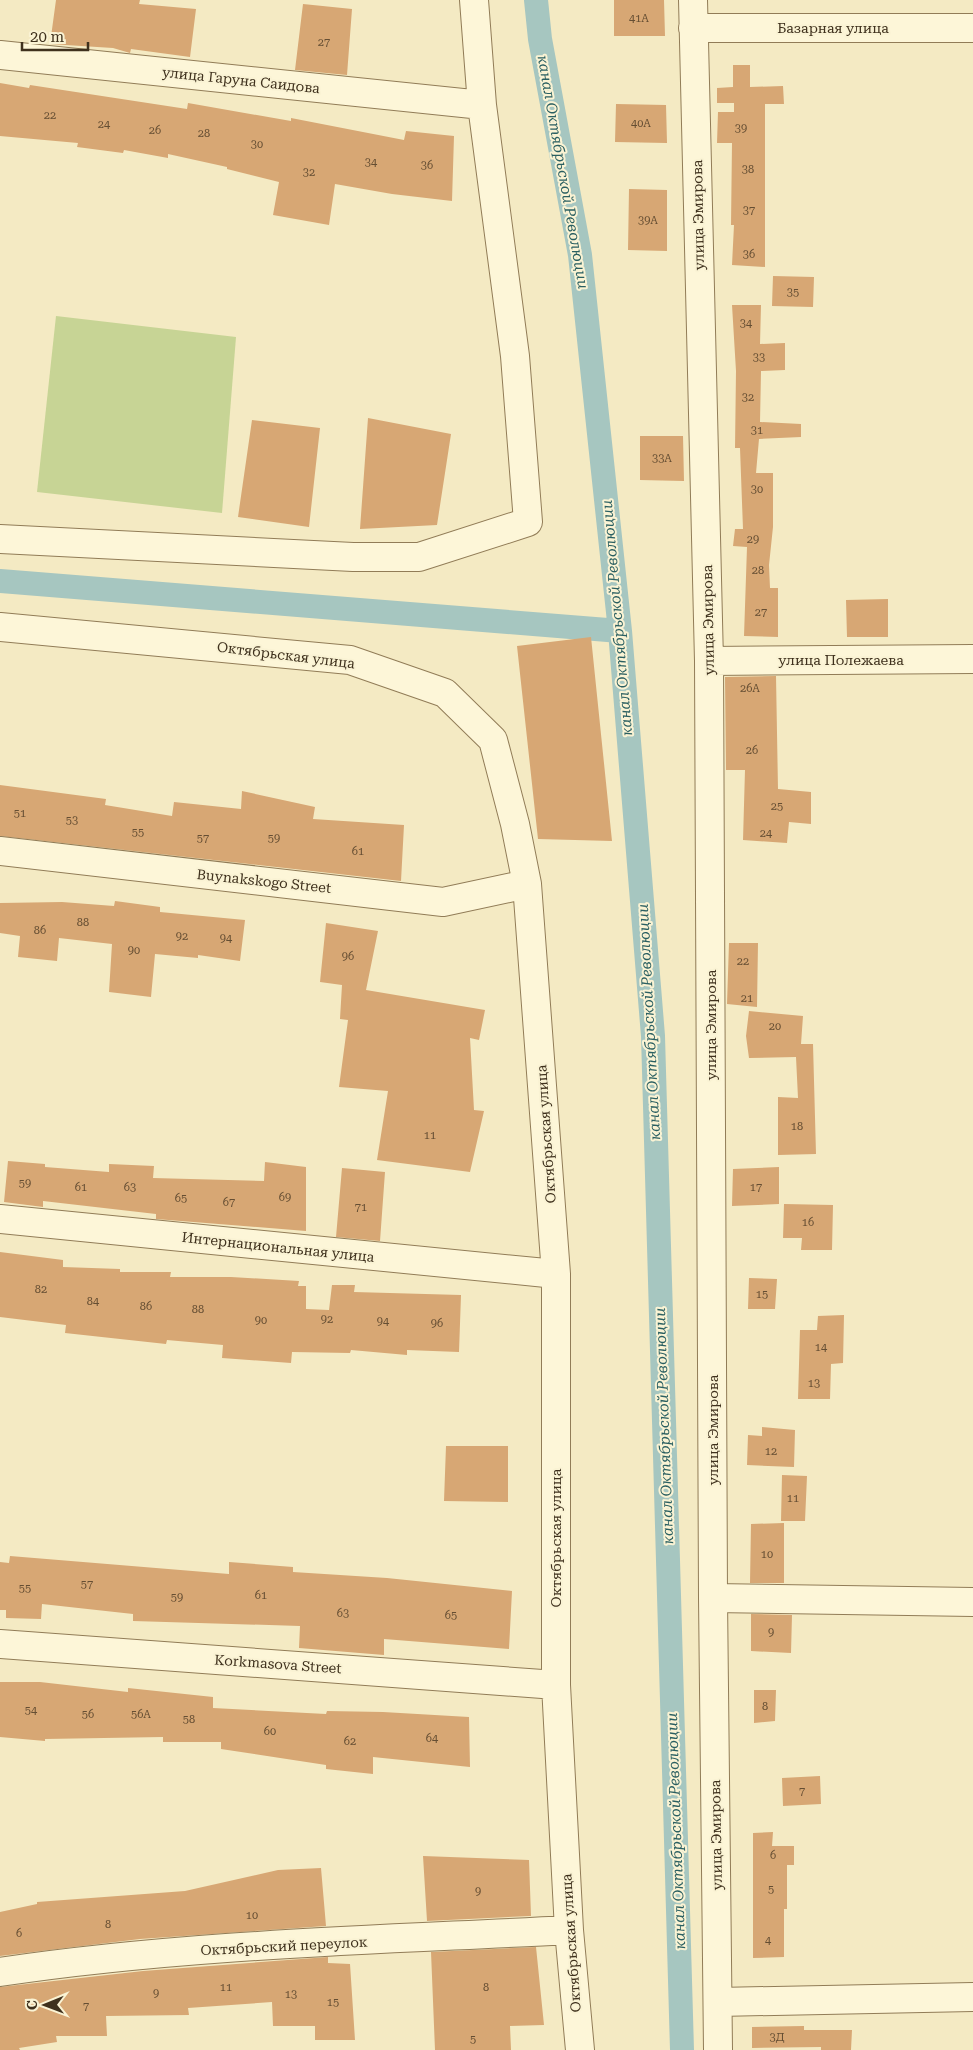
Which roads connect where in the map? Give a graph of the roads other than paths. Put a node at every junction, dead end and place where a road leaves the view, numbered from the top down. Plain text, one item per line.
1 (474, 0) edge
2 (693, 0) edge
3 (693, 28) junction
4 (973, 28) edge
5 (0, 55) edge
6 (482, 105) junction
7 (0, 539) edge
8 (0, 627) edge
9 (973, 659) edge
10 (710, 661) junction
11 (0, 851) edge
12 (527, 884) junction
13 (0, 1219) edge
14 (556, 1274) junction
15 (713, 1598) junction
16 (973, 1602) edge
17 (0, 1644) edge
18 (556, 1685) junction
19 (569, 1930) junction
20 (0, 1972) edge
21 (973, 1997) edge
22 (718, 2002) junction
23 (580, 2050) edge
24 (718, 2050) edge

1 - 6 street
2 - 3 street, улица Эмирова
3 - 4 street, Базарная улица
3 - 10 street, улица Эмирова
5 - 6 street, улица Гаруна Саидова
6 - 7 street
8 - 12 street, Октябрьская улица
9 - 10 street, улица Полежаева
10 - 15 street, улица Эмирова
11 - 12 street, Buynakskogo Street
12 - 14 street, Октябрьская улица
13 - 14 street, Интернациональная улица
14 - 18 street, Октябрьская улица
15 - 16 street
15 - 22 street, улица Эмирова
17 - 18 street, Korkmasova Street
18 - 19 street, Октябрьская улица
19 - 20 street, Октябрьский переулок
19 - 23 street, Октябрьская улица
21 - 22 street
22 - 24 street, улица Эмирова

